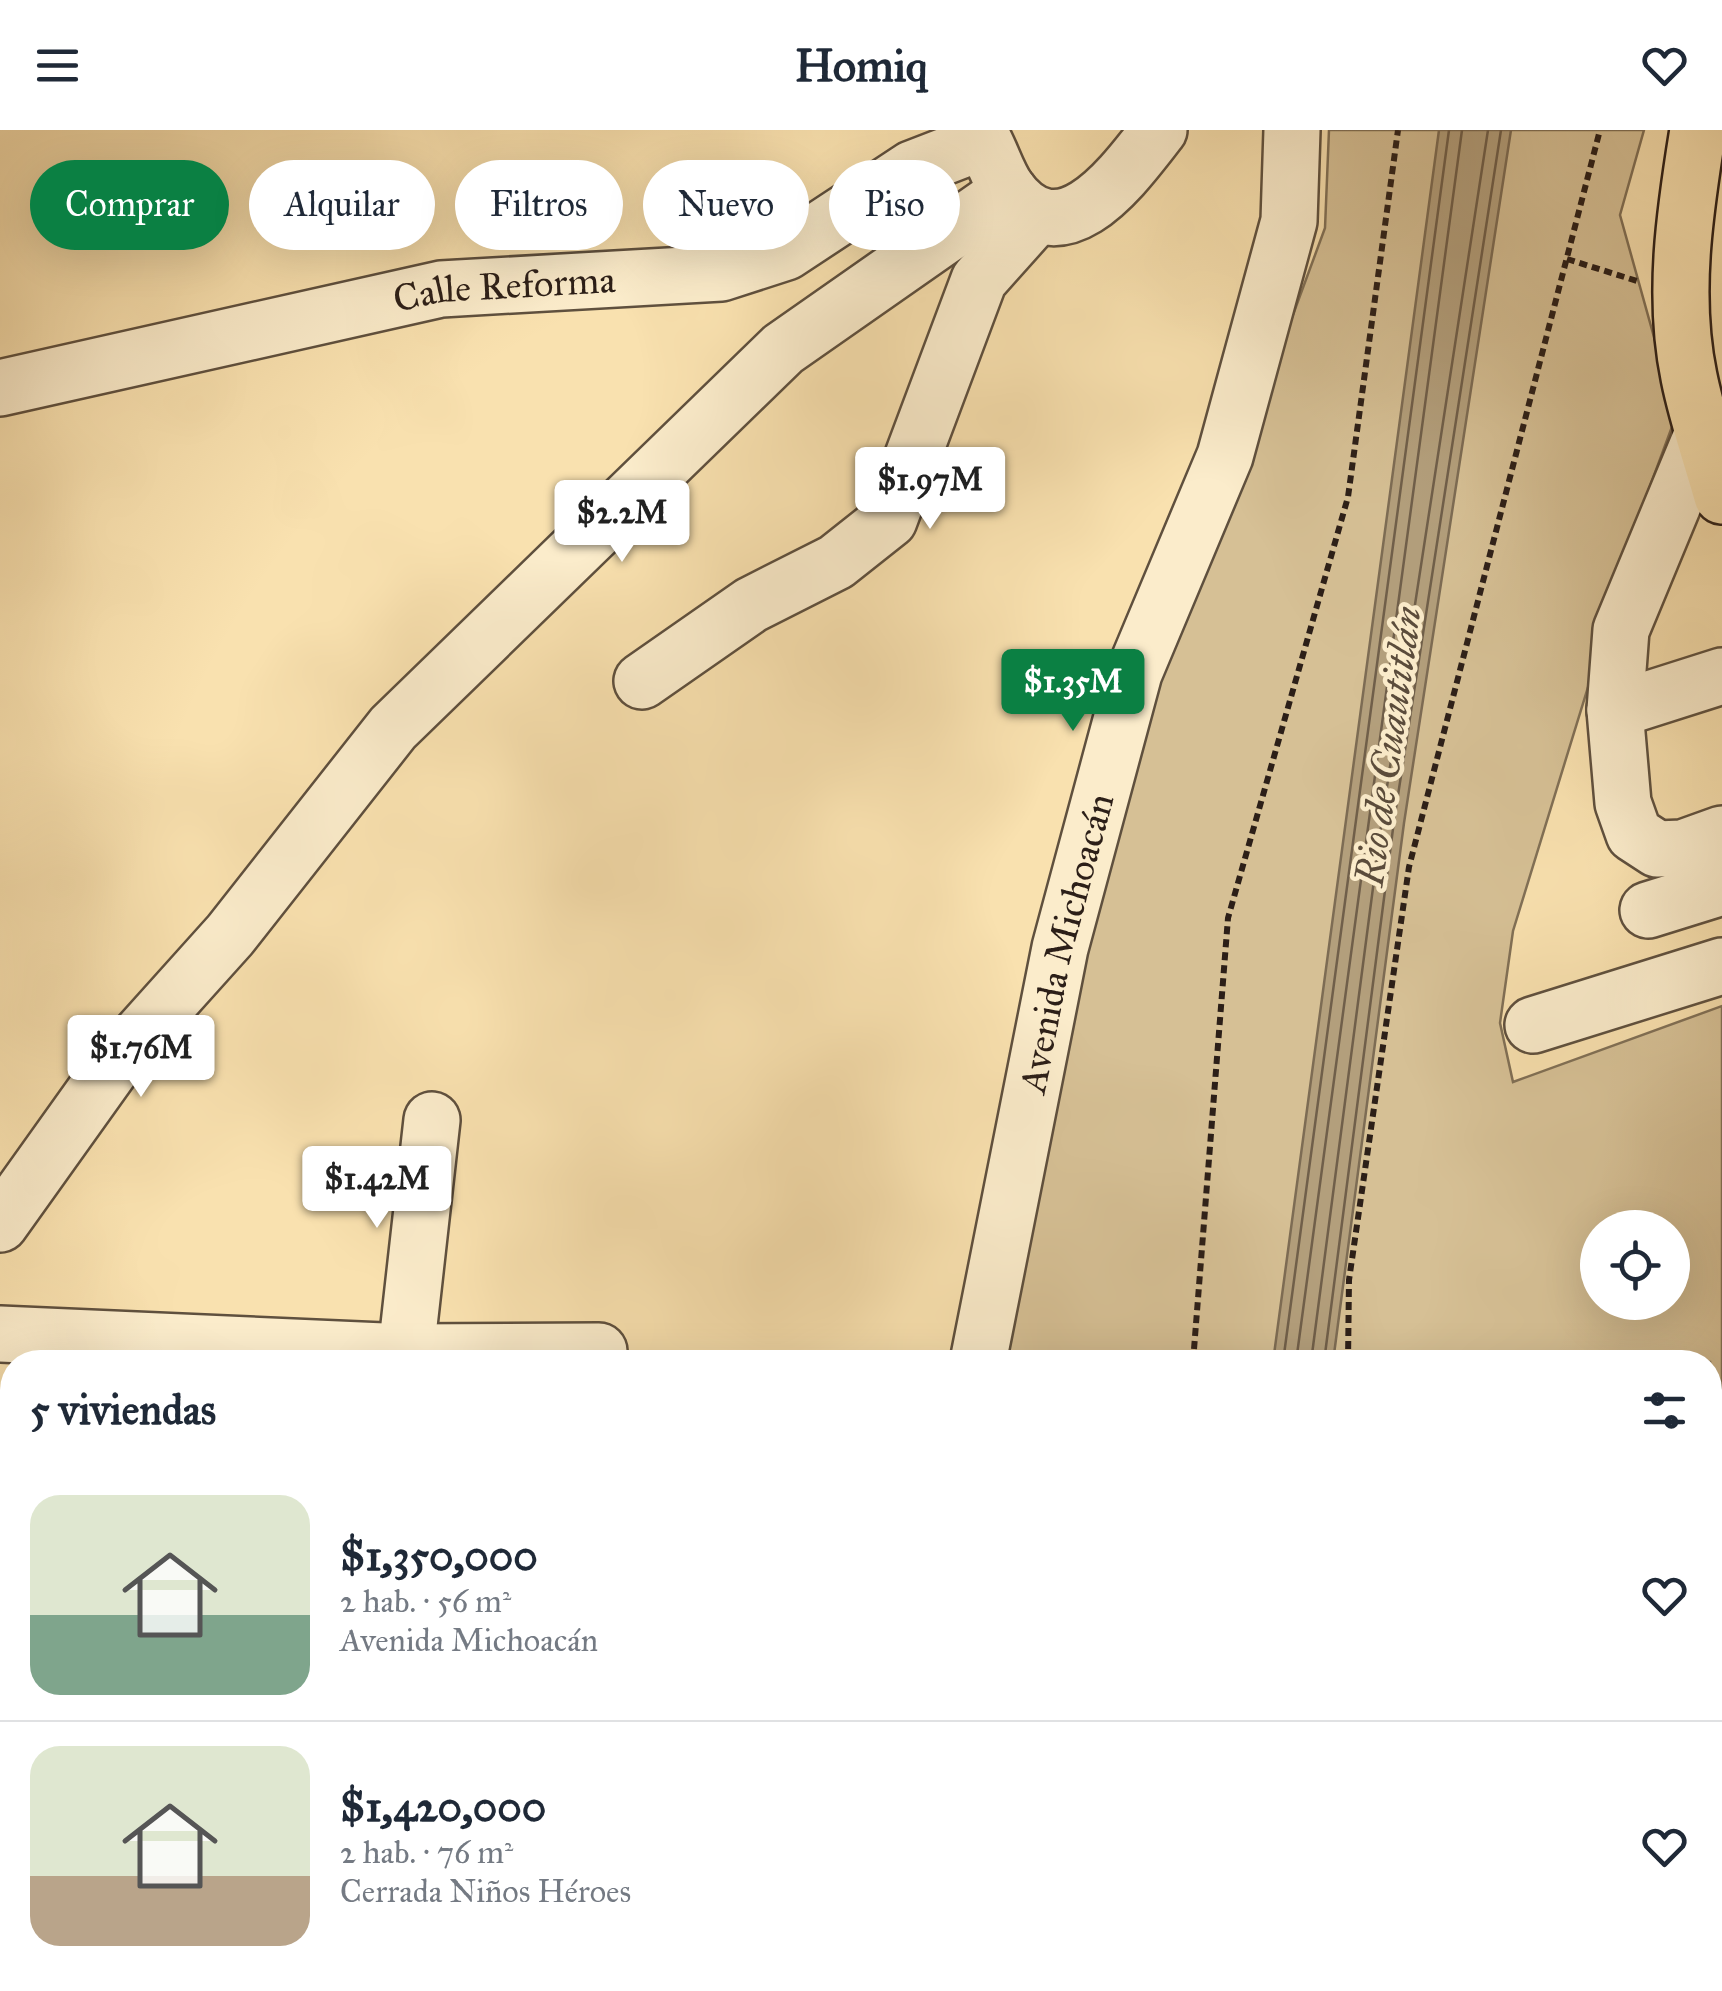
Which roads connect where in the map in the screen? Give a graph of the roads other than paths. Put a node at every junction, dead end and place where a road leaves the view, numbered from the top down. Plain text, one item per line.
1 (1159, 130) edge
2 (1292, 130) edge
3 (1698, 130) edge
4 (1023, 203) junction
5 (0, 388) edge
6 (1704, 430) junction
7 (1722, 496) edge
8 (1722, 676) edge
9 (642, 680) dead end
10 (1616, 710) junction
11 (1722, 834) edge
12 (1722, 887) edge
13 (1648, 910) dead end
14 (1722, 966) edge
15 (1533, 1026) dead end
16 (432, 1120) dead end
17 (0, 1224) edge
18 (0, 1334) edge
19 (361, 1350) edge
20 (406, 1350) edge
21 (980, 1350) edge

1 - 4 street
2 - 21 street, Avenida Michoacán
3 - 6 main road
4 - 5 street, Calle Reforma
4 - 9 street
4 - 17 street
6 - 7 main road
6 - 10 street
8 - 10 street
10 - 11 street
12 - 13 street
14 - 15 street
16 - 20 street
18 - 19 street

